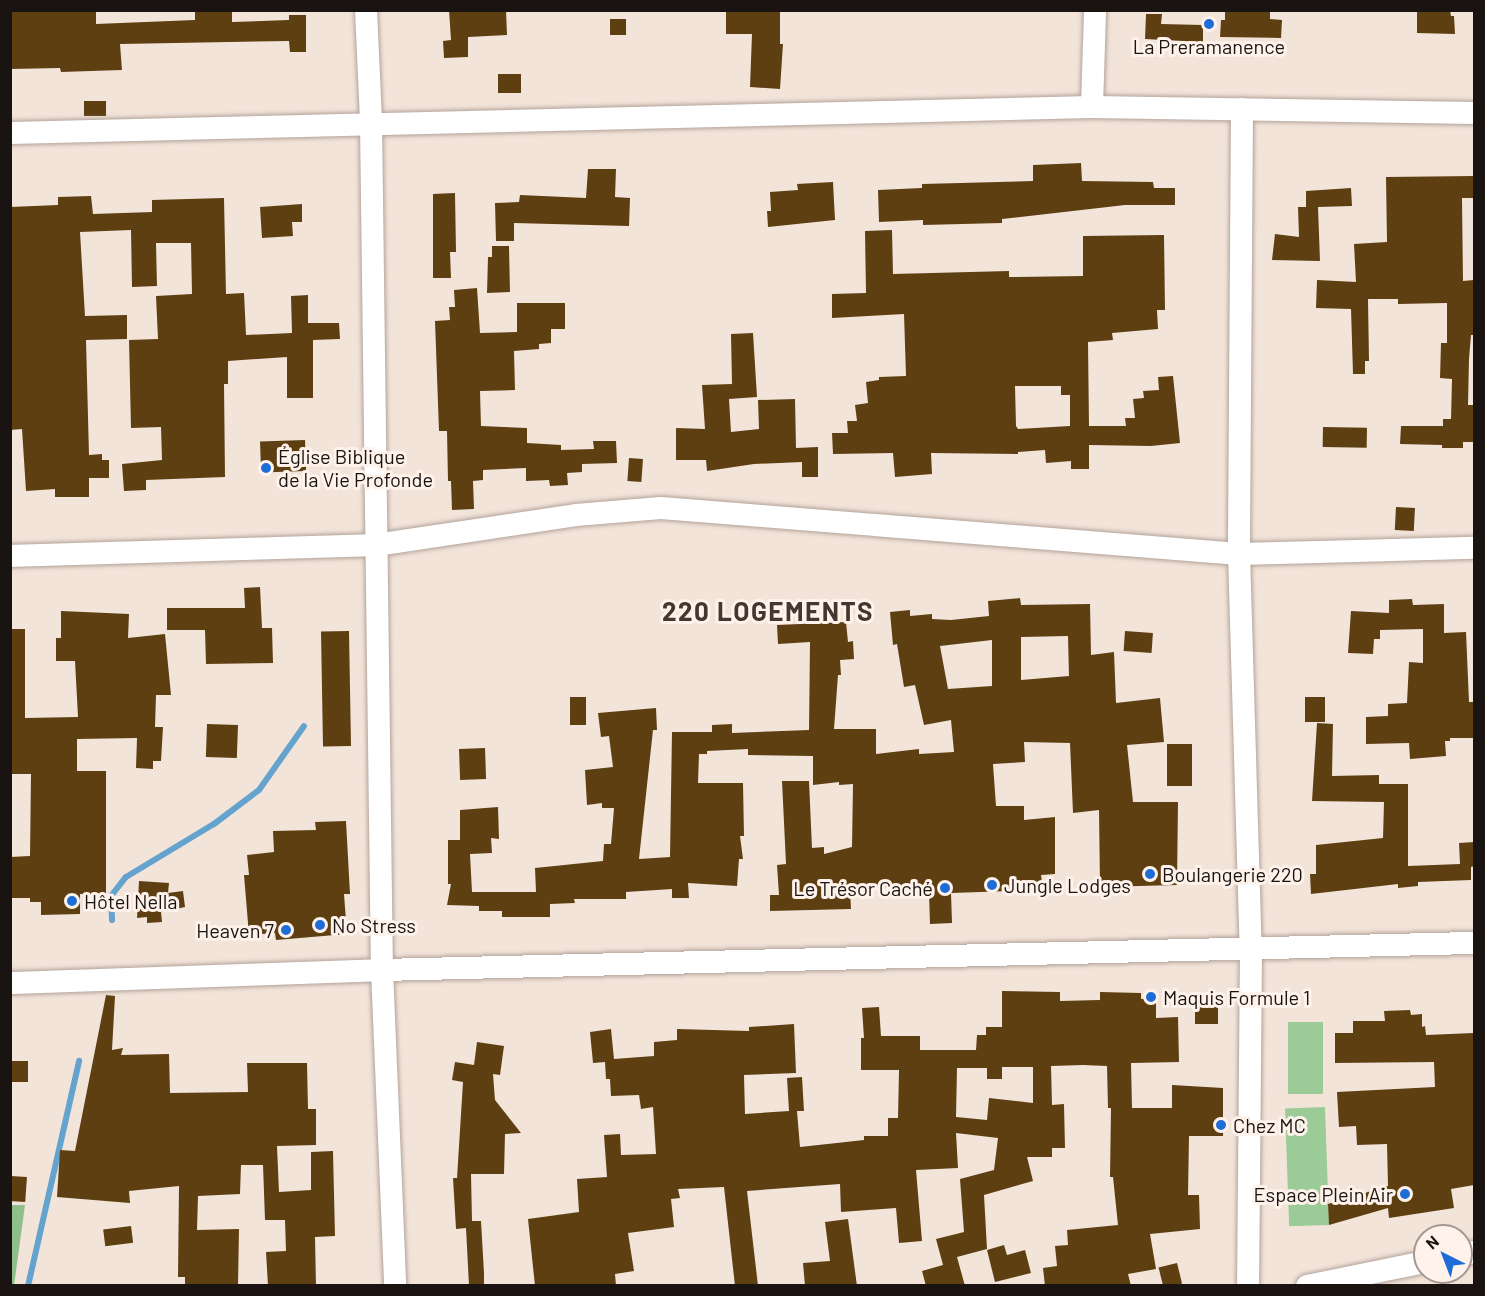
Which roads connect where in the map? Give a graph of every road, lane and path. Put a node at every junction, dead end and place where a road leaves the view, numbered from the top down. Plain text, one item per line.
1 (366, 10) edge
2 (1095, 10) edge
3 (1092, 106) junction
4 (1242, 110) junction
5 (1474, 113) edge
6 (371, 122) junction
7 (10, 133) edge
8 (376, 545) junction
9 (1474, 548) edge
10 (1239, 554) junction
11 (10, 556) edge
12 (1474, 943) edge
13 (1251, 950) junction
14 (382, 970) junction
15 (10, 983) edge
16 (1413, 1264) edge
17 (395, 1286) edge
18 (1248, 1286) edge
19 (1307, 1286) edge

1 - 6 street
2 - 3 street
3 - 4 street
3 - 6 street
4 - 5 street
4 - 10 street
6 - 7 street
6 - 8 street
8 - 10 street
8 - 11 street
8 - 14 street
9 - 10 street
10 - 13 street
12 - 13 street
13 - 14 street
13 - 18 street
14 - 15 street
14 - 17 street
16 - 19 street

